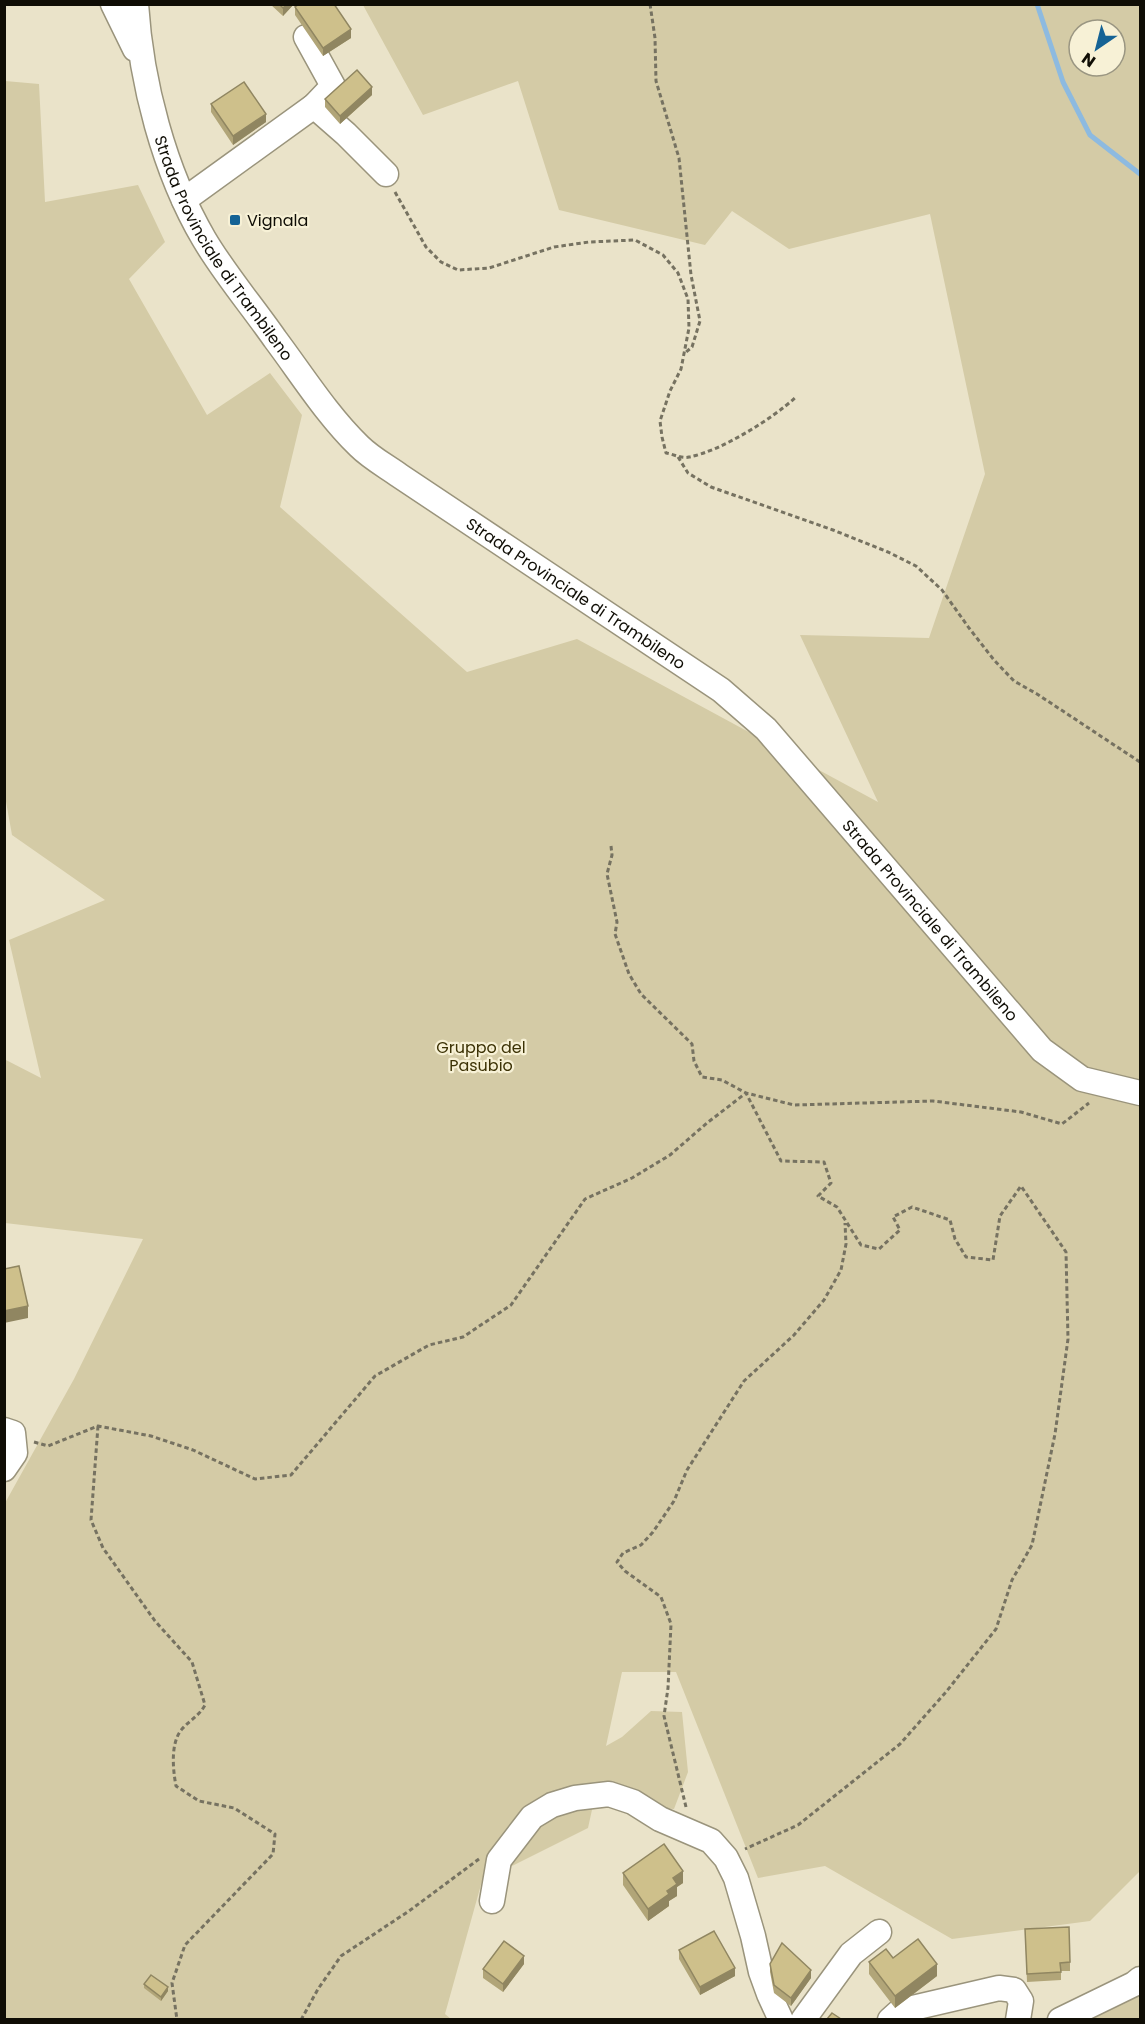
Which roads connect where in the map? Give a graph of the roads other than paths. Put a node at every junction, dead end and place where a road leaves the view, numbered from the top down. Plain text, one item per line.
1 (113, 4) edge
2 (136, 4) edge
3 (306, 37) dead end
4 (143, 64) junction
5 (314, 106) junction
6 (386, 174) road end
7 (184, 200) junction
8 (1140, 1094) edge
9 (9, 1431) edge
10 (4, 1469) edge
11 (492, 1901) dead end
12 (879, 1932) dead end
13 (1140, 1979) edge
14 (782, 2019) edge
15 (803, 2019) edge
16 (890, 2019) edge
17 (1018, 2019) edge
18 (1060, 2019) edge

1 - 4 street
2 - 4 street, Strada Provinciale di Trambileno
3 - 5 street
4 - 7 street, Strada Provinciale di Trambileno
5 - 6 street
5 - 7 street
7 - 8 street, Strada Provinciale di Trambileno
9 - 10 street
11 - 14 street
12 - 15 street
13 - 18 street
16 - 17 street

